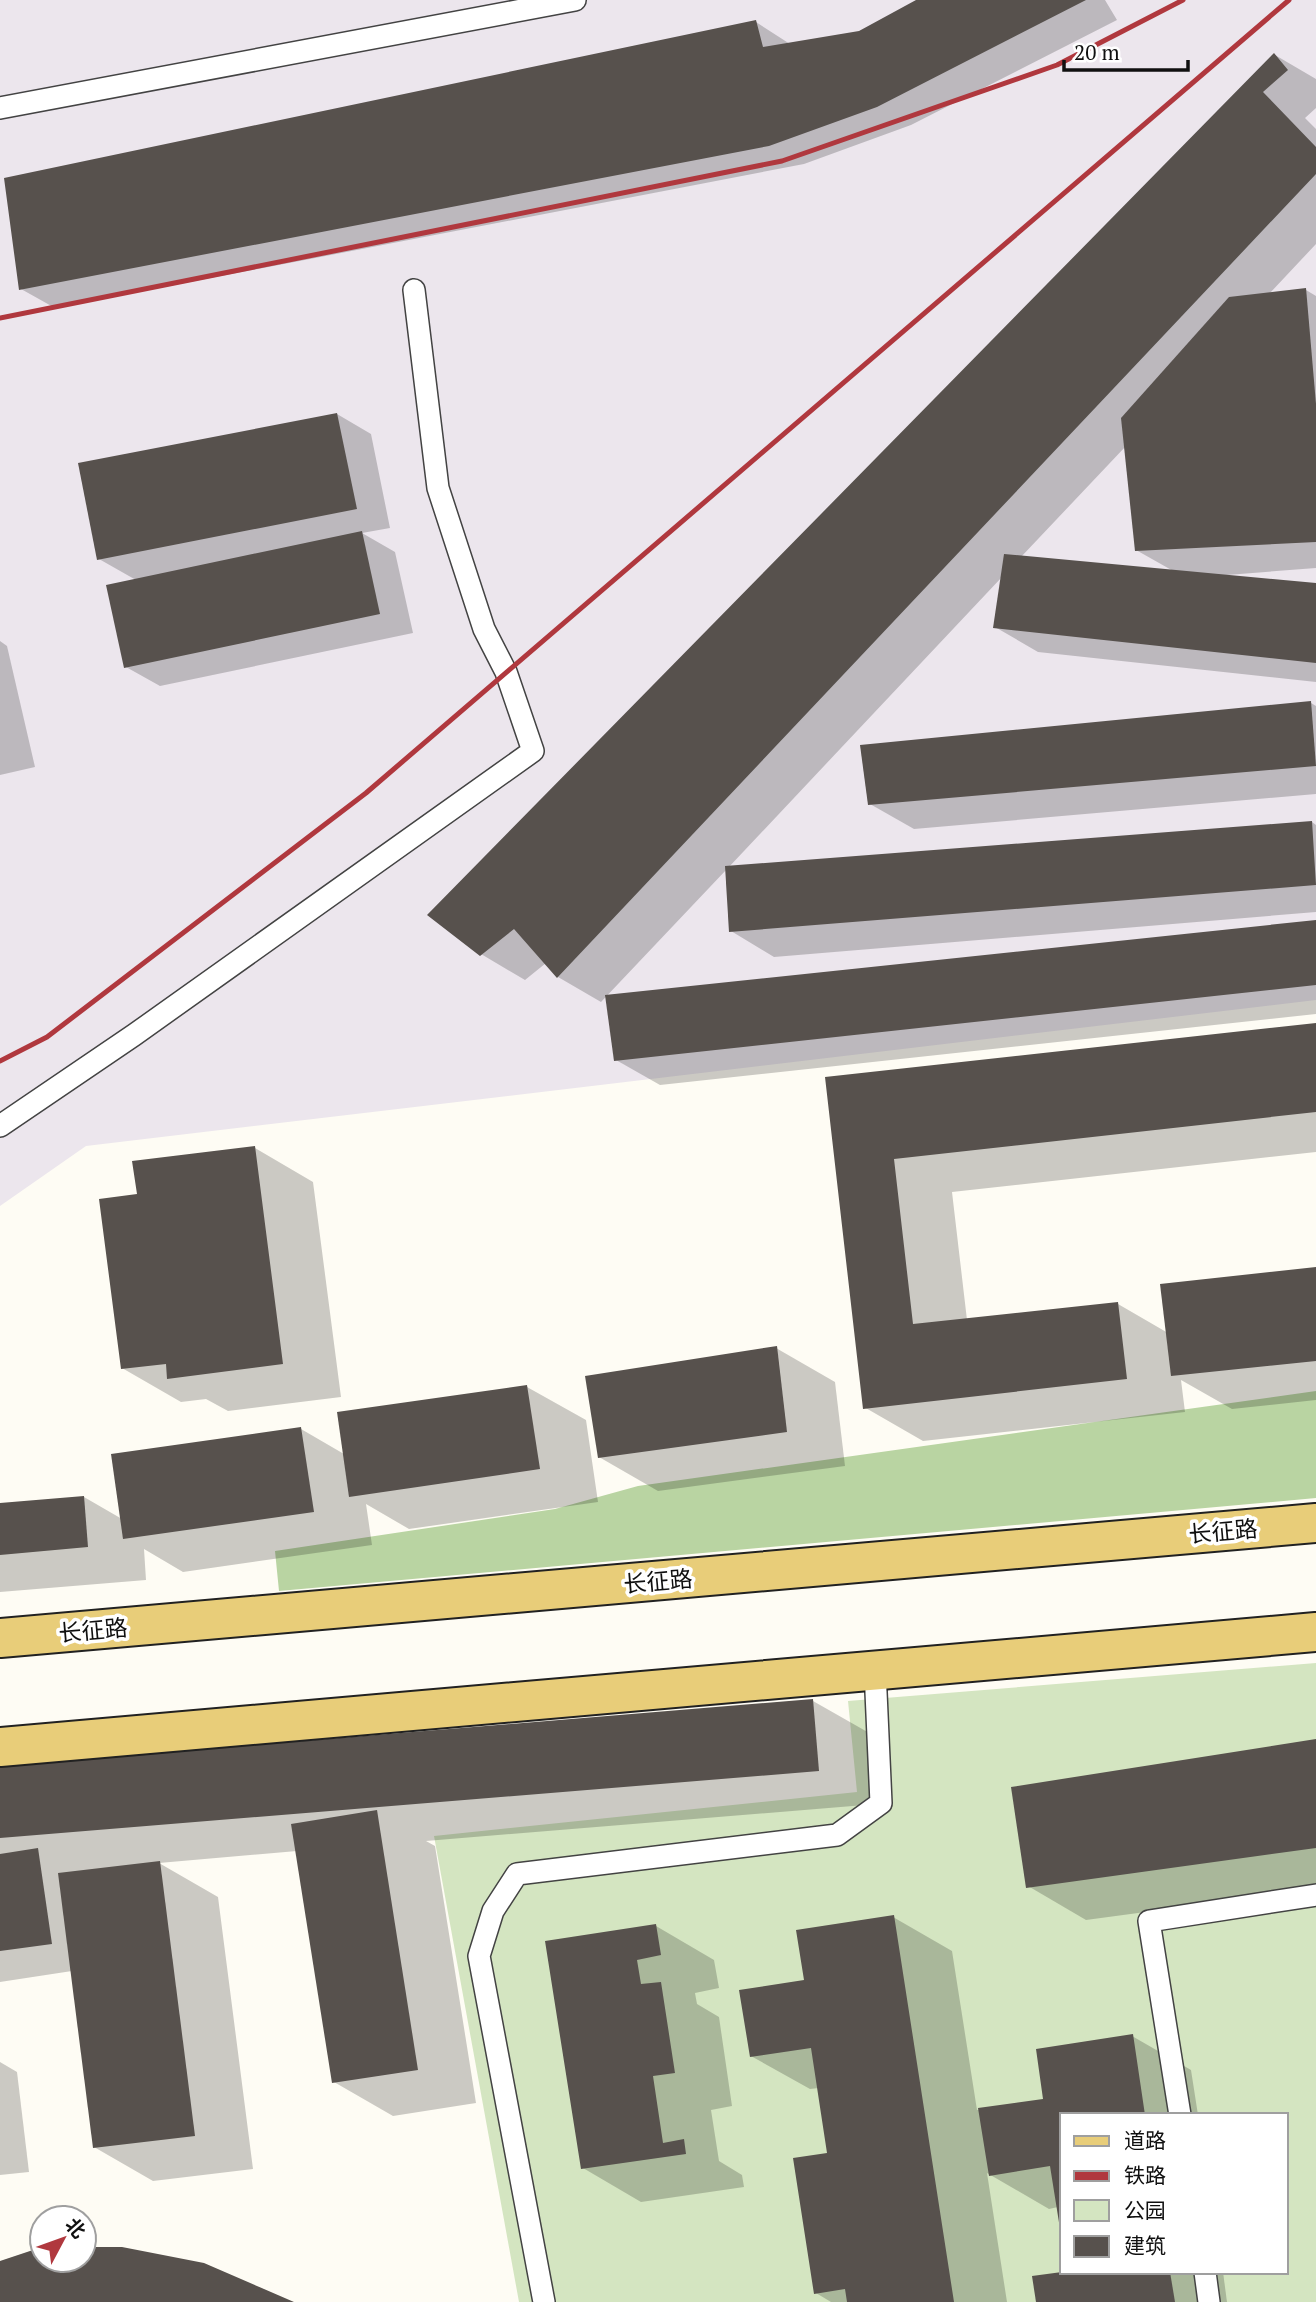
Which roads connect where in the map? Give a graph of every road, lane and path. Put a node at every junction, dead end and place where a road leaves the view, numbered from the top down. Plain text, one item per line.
1 (575, 0) edge
2 (0, 108) edge
3 (414, 290) dead end
4 (0, 1126) edge
5 (1316, 1523) edge
6 (1316, 1632) edge
7 (0, 1638) edge
8 (875, 1670) junction
9 (0, 1746) edge
10 (1316, 1895) edge
11 (1180, 2113) edge
12 (1205, 2274) edge
13 (544, 2302) edge
14 (1209, 2302) edge

1 - 2 lane
3 - 4 lane
5 - 7 main road, 长征路
6 - 8 main road
8 - 9 main road
8 - 13 lane
10 - 11 lane
12 - 14 lane

